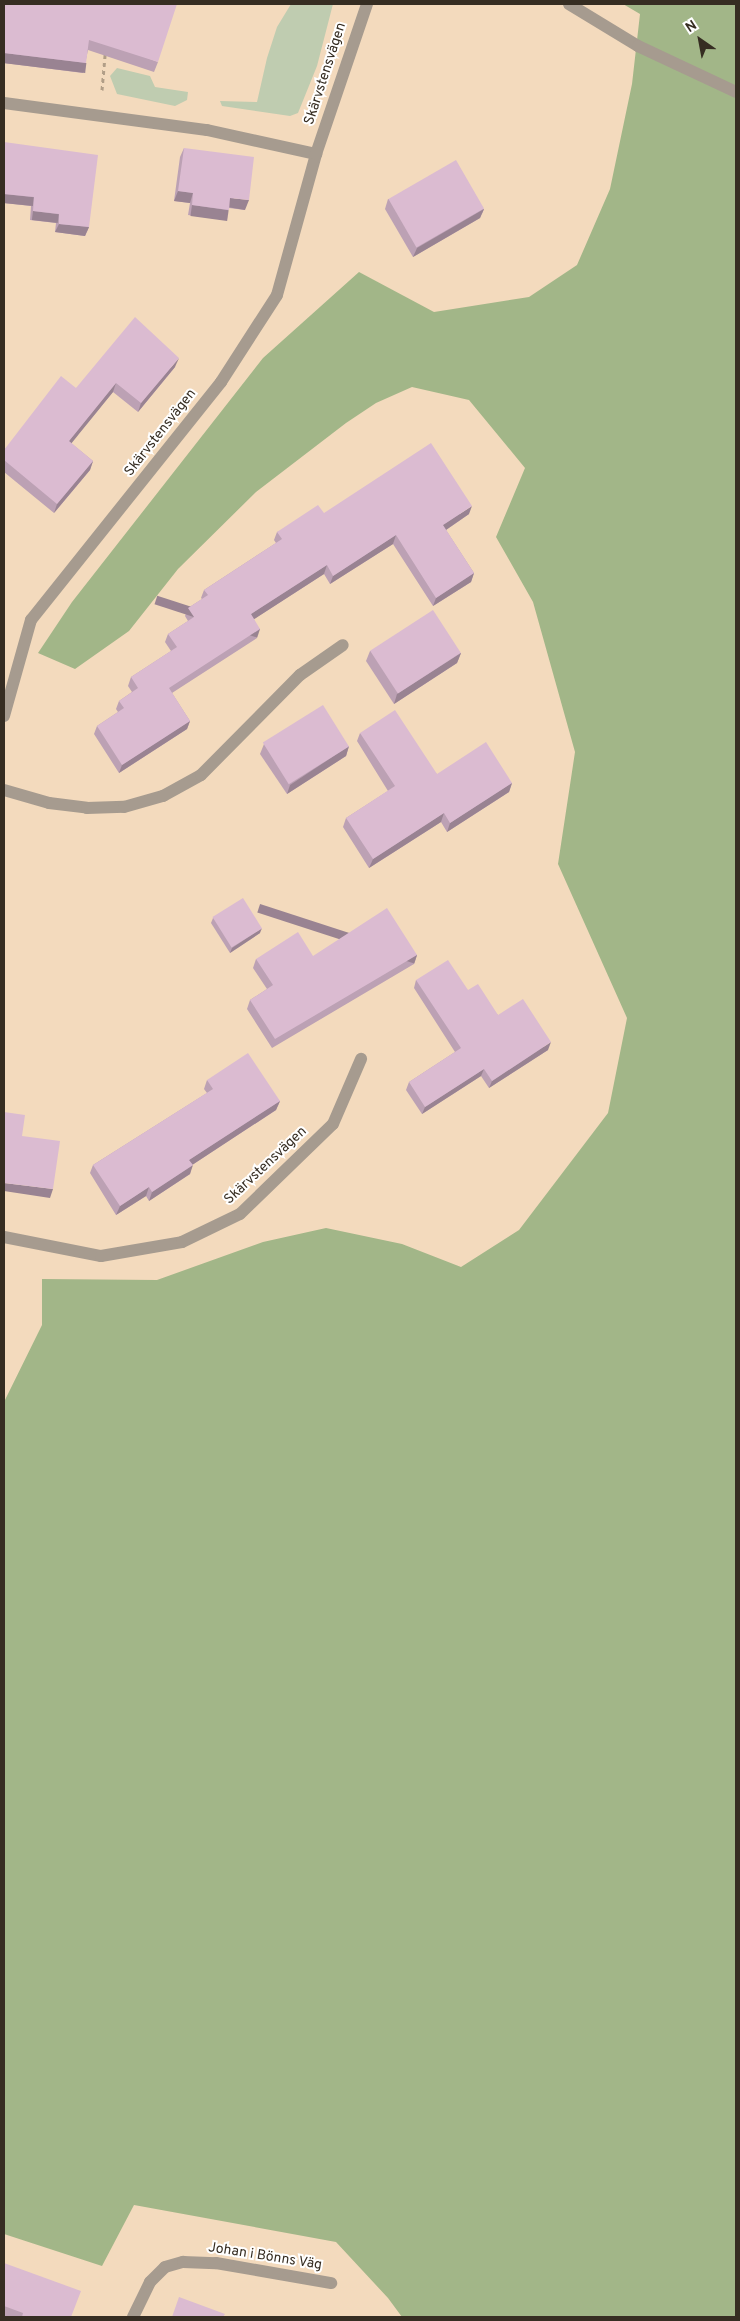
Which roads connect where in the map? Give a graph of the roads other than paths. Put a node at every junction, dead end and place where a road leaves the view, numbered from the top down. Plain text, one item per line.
1 (367, 4) edge
2 (569, 4) edge
3 (736, 92) edge
4 (4, 103) edge
5 (316, 154) junction
6 (343, 645) dead end
7 (4, 716) edge
8 (4, 790) edge
9 (361, 1059) dead end
10 (4, 1237) edge
11 (331, 2283) dead end
12 (133, 2317) edge

1 - 5 street, Skärvstensvägen
2 - 3 street
4 - 5 street
5 - 7 street, Skärvstensvägen
6 - 8 street
9 - 10 street, Skärvstensvägen
11 - 12 street, Johan i Bönns Väg

